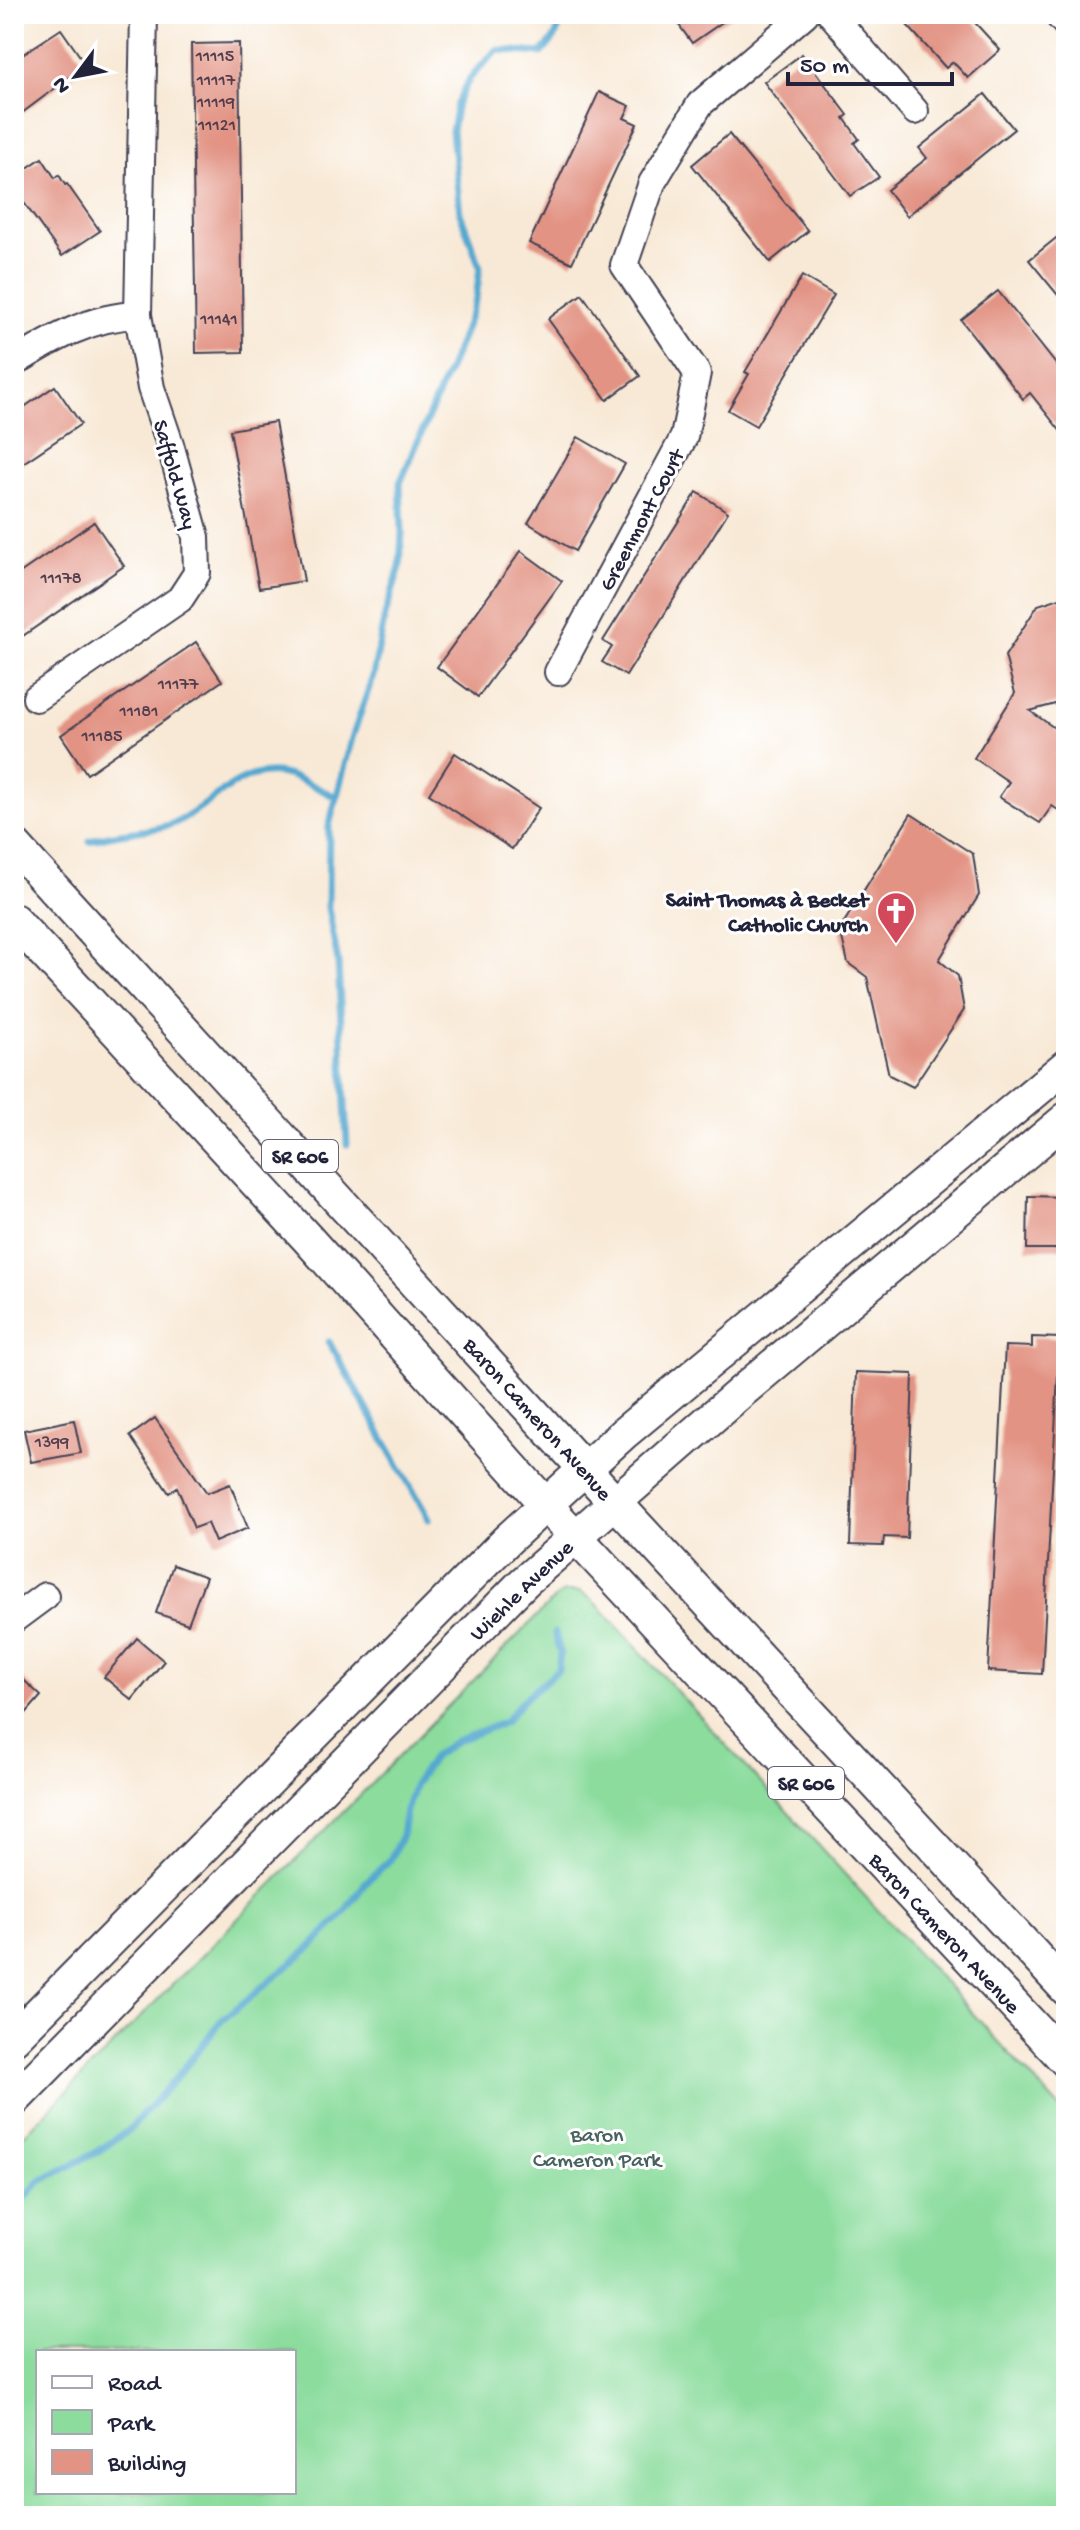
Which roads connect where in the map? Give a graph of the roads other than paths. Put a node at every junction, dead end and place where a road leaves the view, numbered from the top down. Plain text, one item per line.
1 (144, 14) edge
2 (805, 14) edge
3 (831, 14) edge
4 (1057, 14) edge
5 (1066, 24) edge
6 (915, 111) dead end
7 (138, 315) junction
8 (14, 363) edge
9 (558, 672) dead end
10 (36, 698) dead end
11 (14, 845) edge
12 (14, 920) edge
13 (1066, 1066) edge
14 (1066, 1119) edge
15 (585, 1468) junction
16 (614, 1501) junction
17 (546, 1505) junction
18 (575, 1536) junction
19 (45, 1596) dead end
20 (14, 1619) edge
21 (1066, 1989) edge
22 (14, 2038) edge
23 (1066, 2061) edge
24 (14, 2100) edge

1 - 7 street, Saffold Way
2 - 9 street, Greenmont Court
3 - 6 street
4 - 5 street
7 - 8 street
7 - 10 street, Saffold Way
11 - 15 main road, Baron Cameron Avenue / SR 606
12 - 17 main road, Baron Cameron Avenue / SR 606
13 - 15 main road, Wiehle Avenue
14 - 16 main road, Wiehle Avenue
15 - 16 main road, Baron Cameron Avenue / SR 606
15 - 17 main road, Wiehle Avenue
16 - 18 main road, Wiehle Avenue
16 - 21 main road, Baron Cameron Avenue / SR 606
17 - 18 main road, Baron Cameron Avenue / SR 606
17 - 22 main road, Wiehle Avenue
18 - 23 main road, Baron Cameron Avenue / SR 606
18 - 24 main road, Wiehle Avenue
19 - 20 street

